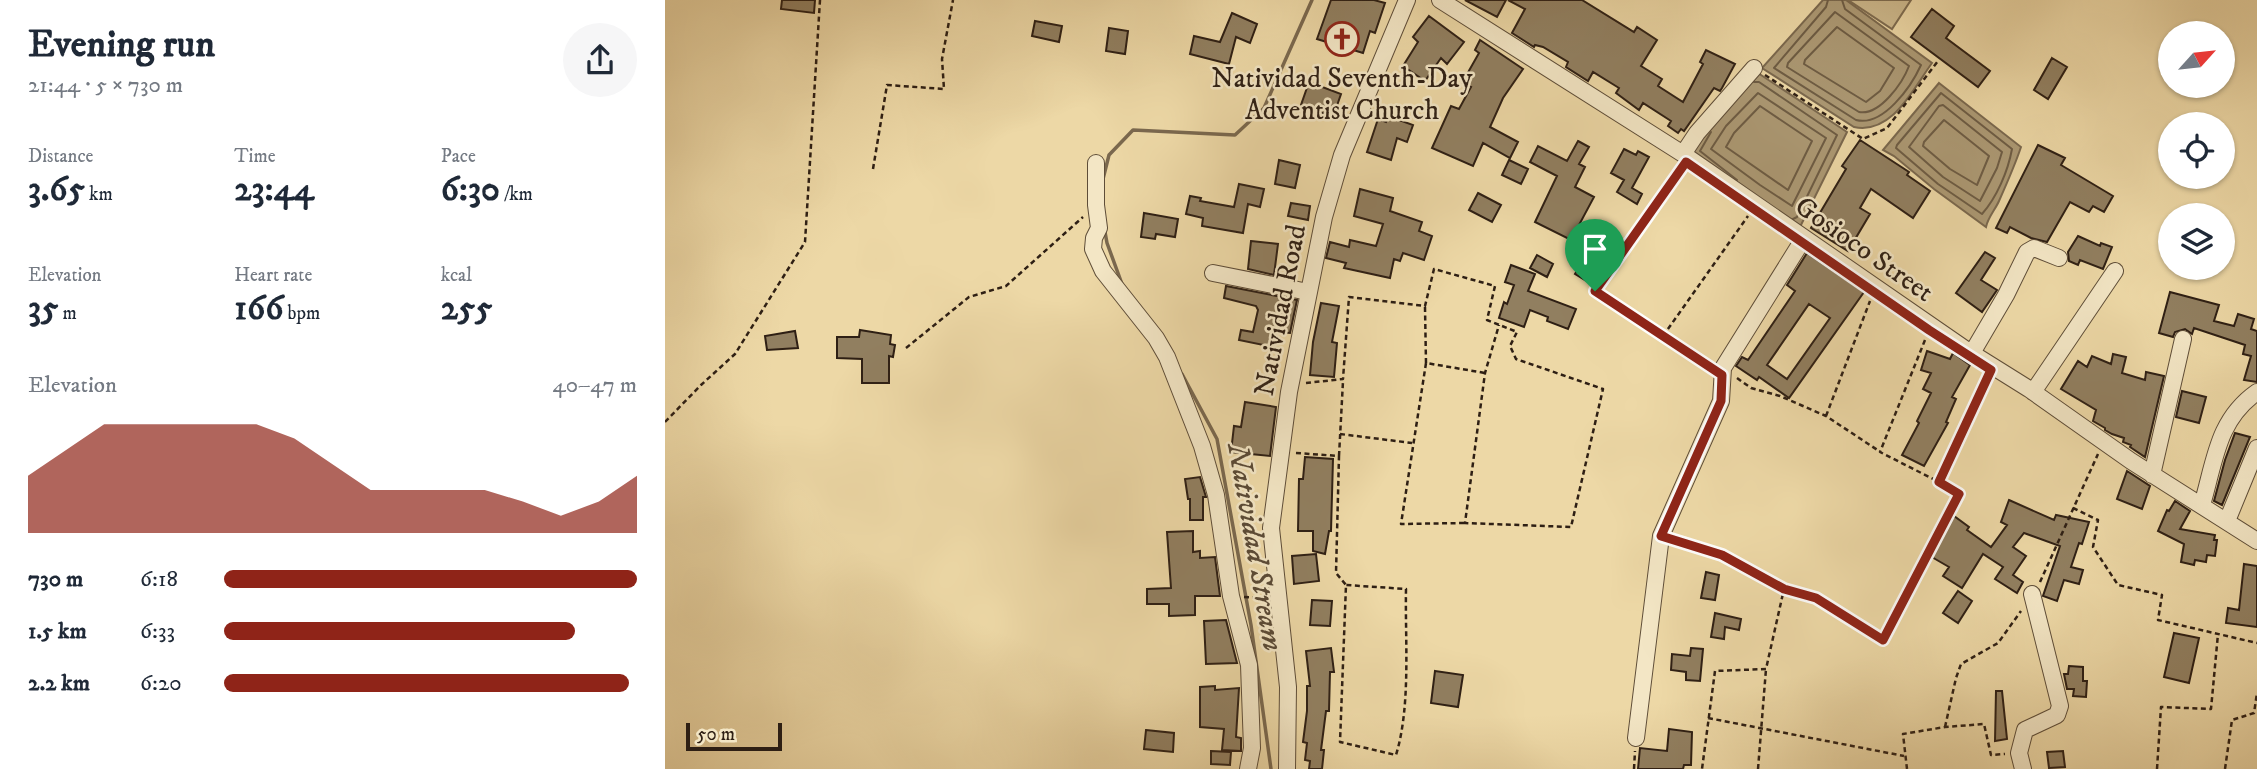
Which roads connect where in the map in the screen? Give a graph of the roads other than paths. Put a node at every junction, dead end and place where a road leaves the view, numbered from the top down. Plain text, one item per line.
1 (1407, 0) edge
2 (1440, 0) edge
3 (1754, 68) road end
4 (1685, 158) junction
5 (1095, 163) dead end
6 (1804, 238) junction
7 (2059, 258) dead end
8 (2115, 271) dead end
9 (1213, 273) dead end
10 (1308, 292) junction
11 (2183, 339) dead end
12 (1972, 353) junction
13 (2033, 392) junction
14 (2257, 392) edge
15 (2257, 448) edge
16 (2152, 475) junction
17 (2202, 505) junction
18 (2227, 521) junction
19 (2257, 541) edge
20 (2032, 594) road end
21 (1636, 738) dead end
22 (1248, 769) edge
23 (1287, 769) edge
24 (2023, 769) edge

1 - 10 street, Natividad Road
2 - 4 street, Gosioco Street
3 - 4 street
4 - 6 street, Gosioco Street
5 - 22 street
6 - 12 street, Gosioco Street
6 - 21 street
7 - 12 street
8 - 13 street
9 - 10 street
10 - 23 street, Natividad Road
11 - 16 street
12 - 13 street, Gosioco Street
13 - 16 street, Gosioco Street
14 - 17 street
15 - 18 street
16 - 17 street, Gosioco Street
17 - 18 street, Gosioco Street
18 - 19 street, Gosioco Street
20 - 24 street

